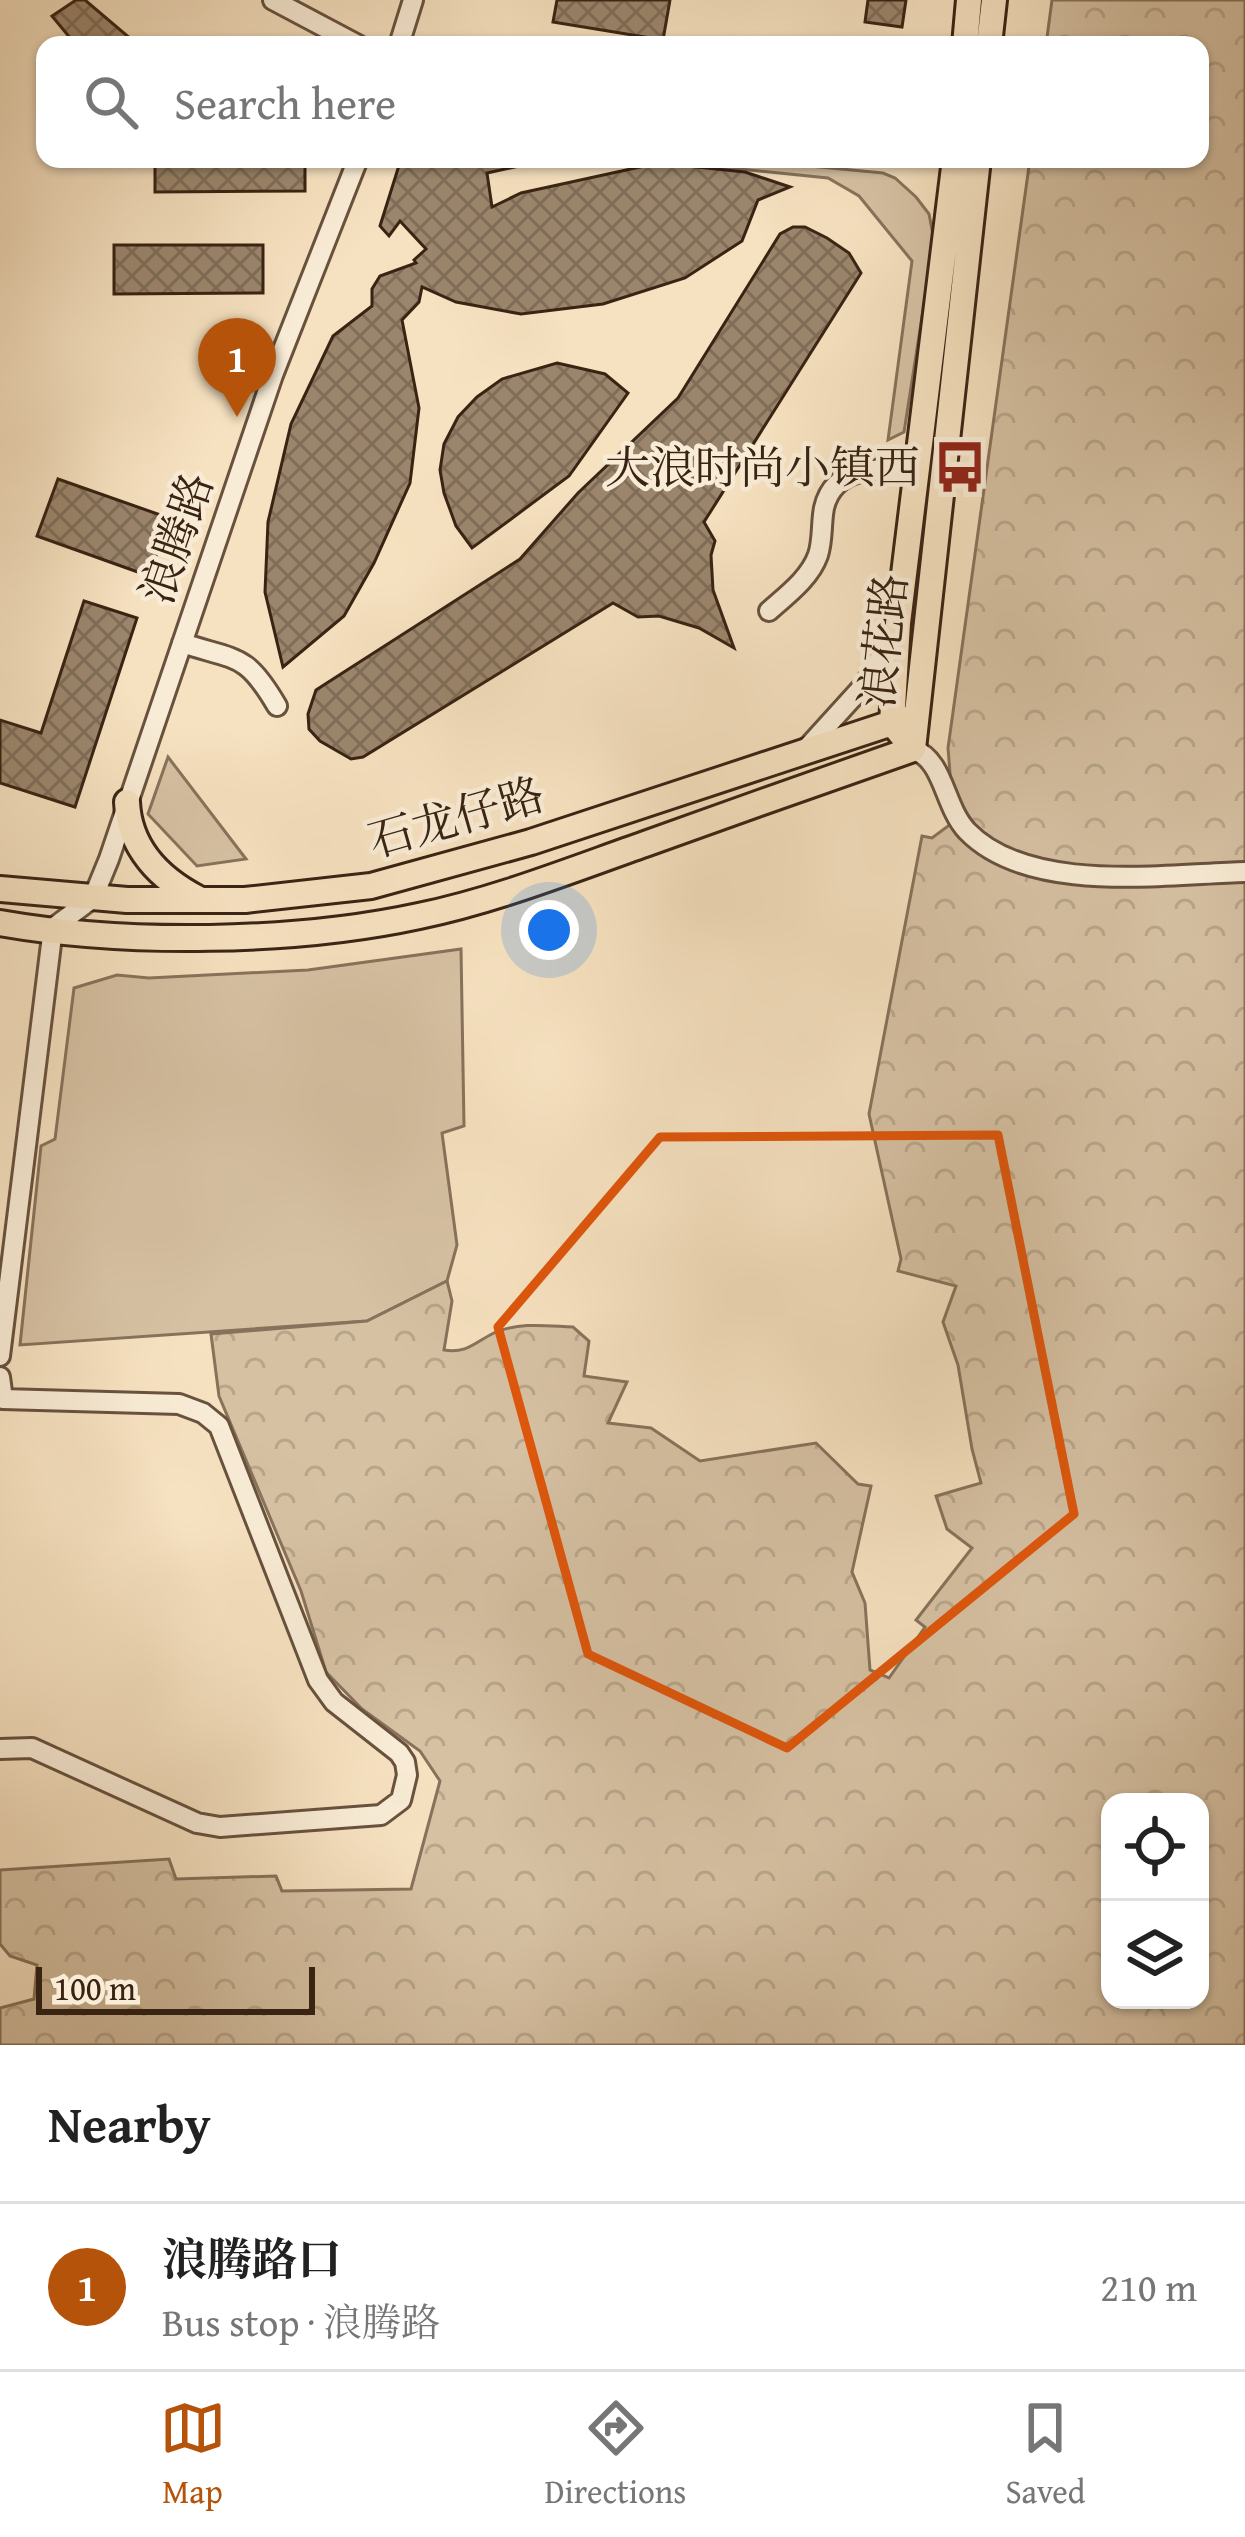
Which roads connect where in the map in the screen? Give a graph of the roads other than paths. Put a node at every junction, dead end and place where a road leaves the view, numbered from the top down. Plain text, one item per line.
1 (274, 0) edge
2 (413, 0) edge
3 (970, 0) edge
4 (994, 0) edge
5 (341, 36) edge
6 (402, 36) edge
7 (966, 36) edge
8 (990, 36) edge
9 (354, 168) edge
10 (954, 168) edge
11 (977, 168) edge
12 (918, 471) junction
13 (770, 611) dead end
14 (898, 623) junction
15 (182, 643) junction
16 (277, 706) dead end
17 (917, 715) junction
18 (892, 723) junction
19 (913, 749) junction
20 (802, 752) junction
21 (128, 802) junction
22 (1245, 872) edge
23 (0, 889) edge
24 (93, 898) junction
25 (201, 901) junction
26 (0, 923) edge
27 (53, 928) junction
28 (0, 1356) edge
29 (0, 1377) edge
30 (0, 1749) edge

1 - 5 street
2 - 6 street
3 - 7 main road
4 - 8 main road
9 - 15 street, 浪腾路
10 - 12 main road, 浪花路
11 - 17 main road, 浪花路
12 - 13 street
12 - 14 main road, 浪花路
14 - 18 main road, 浪花路
14 - 20 street
15 - 16 street
15 - 21 street, 浪腾路
17 - 18 main road, 石龙仔路
17 - 19 main road, 浪花路
18 - 19 main road, 浪花路
18 - 20 main road, 石龙仔路
19 - 22 street
19 - 27 main road, 石龙仔路
20 - 25 main road, 石龙仔路
21 - 24 street, 浪腾路
21 - 25 main road
23 - 24 main road, 石龙仔路
24 - 25 main road, 石龙仔路
24 - 27 street
26 - 27 main road, 石龙仔路
27 - 28 street
29 - 30 street

